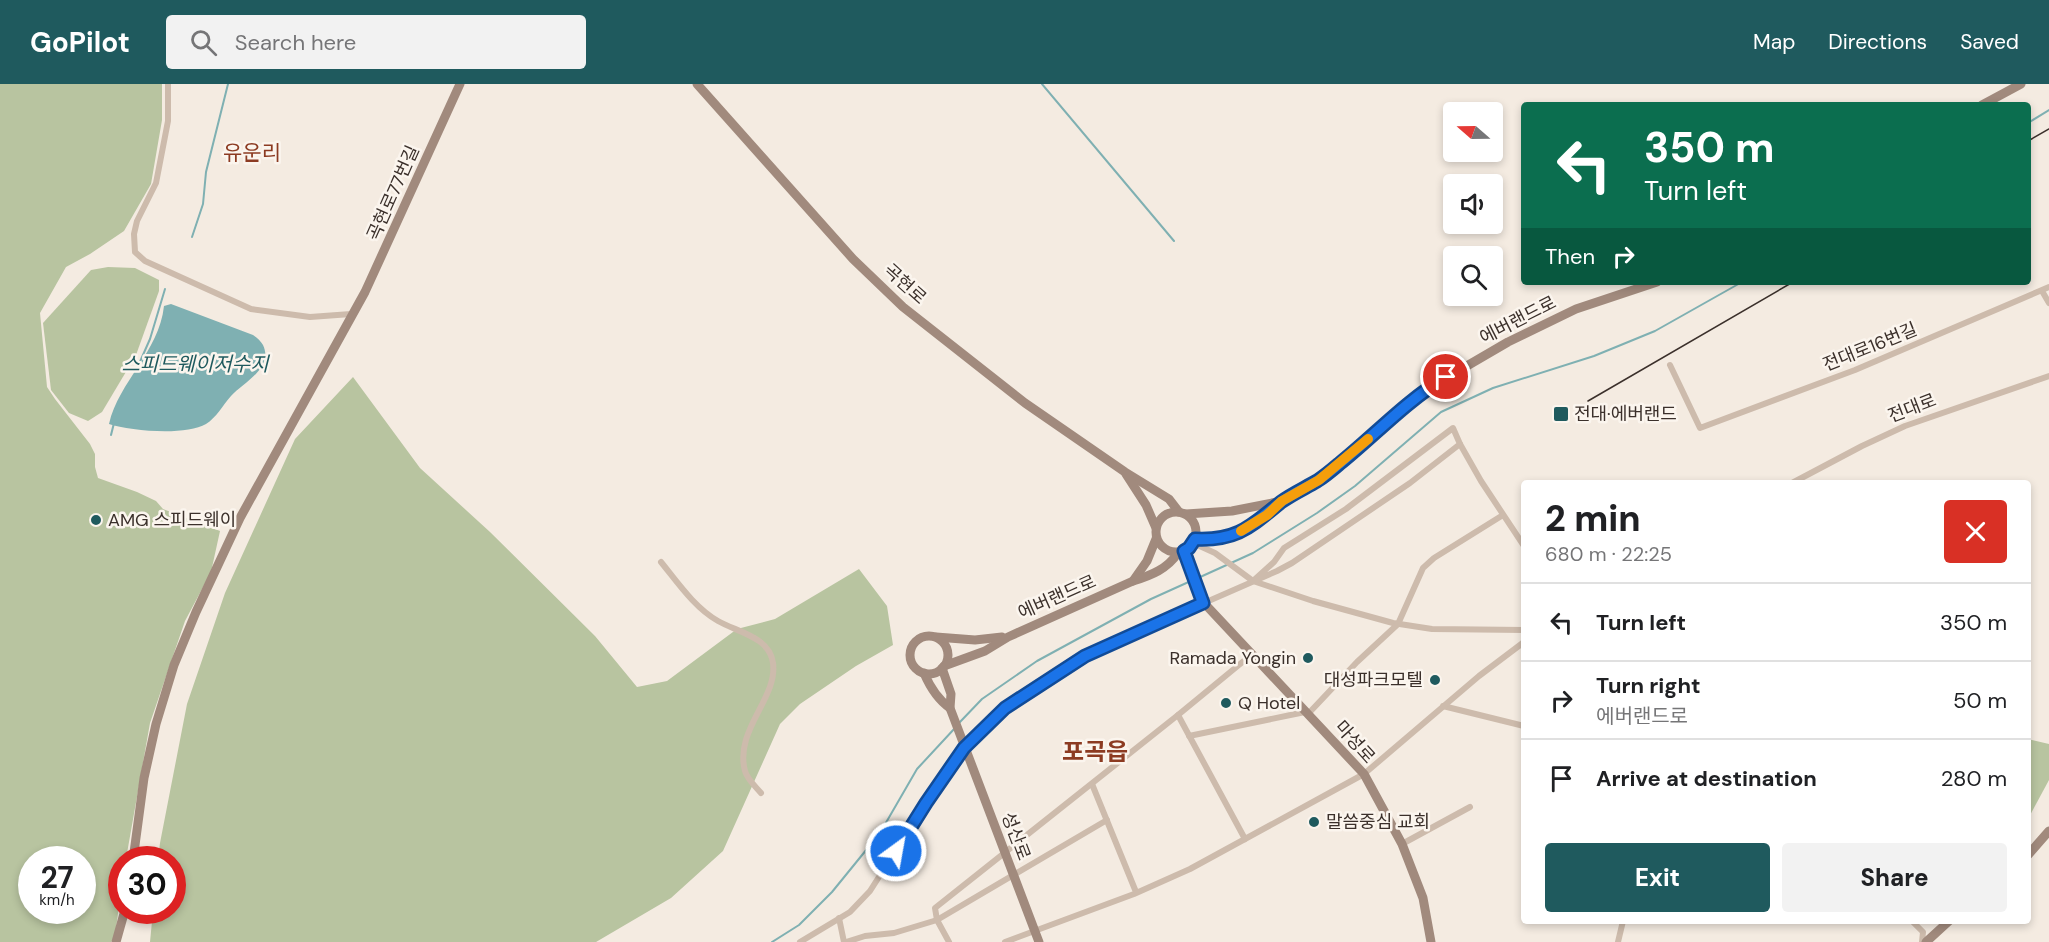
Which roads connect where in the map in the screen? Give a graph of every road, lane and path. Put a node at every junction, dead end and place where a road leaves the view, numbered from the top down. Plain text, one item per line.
1 (168, 84) edge
2 (460, 84) edge
3 (697, 84) edge
4 (2021, 84) edge
5 (1988, 102) edge
6 (1648, 285) edge
7 (2049, 287) edge
8 (2042, 291) junction
9 (2049, 303) edge
10 (351, 314) junction
11 (1670, 365) dead end
12 (2049, 376) edge
13 (1460, 444) junction
14 (1125, 472) junction
15 (1798, 480) edge
16 (1282, 501) junction
17 (1183, 513) junction
18 (1503, 514) junction
19 (1156, 528) junction
20 (1156, 538) junction
21 (1194, 541) junction
22 (1521, 541) edge
23 (1181, 552) junction
24 (661, 562) dead end
25 (1133, 581) junction
26 (1253, 581) junction
27 (1202, 600) junction
28 (1398, 624) junction
29 (1521, 630) edge
30 (936, 637) junction
31 (1008, 637) junction
32 (1521, 644) edge
33 (1251, 655) junction
34 (943, 667) junction
35 (924, 673) junction
36 (1443, 706) junction
37 (950, 708) junction
38 (1307, 713) junction
39 (1178, 716) junction
40 (1521, 725) edge
41 (1189, 736) junction
42 (963, 745) junction
43 (1364, 774) junction
44 (1092, 784) junction
45 (761, 793) dead end
46 (1470, 807) dead end
47 (1107, 820) junction
48 (2049, 831) edge
49 (1245, 839) junction
50 (1402, 844) junction
51 (135, 846) edge
52 (2031, 852) edge
53 (1006, 853) junction
54 (1014, 876) junction
55 (1136, 892) junction
56 (839, 918) junction
57 (937, 920) junction
58 (121, 924) edge
59 (1622, 924) edge
60 (1915, 924) edge
61 (1945, 924) edge
62 (1036, 931) junction
63 (116, 942) edge
64 (800, 942) edge
65 (845, 942) edge
66 (949, 942) edge
67 (1005, 942) edge
68 (1040, 942) edge
69 (1431, 942) edge
70 (1618, 942) edge
71 (1924, 942) edge

1 - 10 street
2 - 10 main road, 곡현로77번길
3 - 14 main road, 곡현로
4 - 5 main road
6 - 16 main road, 에버랜드로
7 - 8 street, 전대로16번길
8 - 9 street
8 - 11 street, 전대로16번길
10 - 51 main road, 곡현로77번길
12 - 15 street, 전대로
13 - 18 street
13 - 26 street
13 - 26 street
14 - 17 main road, 곡현로
14 - 19 main road
16 - 17 main road
16 - 21 main road, 에버랜드로
17 - 19 main road
17 - 21 main road
18 - 22 street
18 - 28 street
19 - 20 main road
20 - 23 main road
20 - 25 main road
21 - 23 main road, 에버랜드로
21 - 26 street
23 - 25 main road, 에버랜드로
23 - 27 main road
24 - 45 street
25 - 31 main road, 에버랜드로
26 - 27 street
26 - 28 street
27 - 33 main road, 마성로
27 - 42 street
28 - 29 street
28 - 38 street
30 - 31 main road
30 - 34 main road
30 - 35 main road
31 - 34 main road, 에버랜드로
32 - 36 street
33 - 38 main road, 마성로
33 - 39 street
34 - 35 main road
34 - 37 main road
35 - 37 main road
36 - 40 street
36 - 43 street
37 - 42 main road, 성산로
38 - 41 street
38 - 43 main road, 마성로
39 - 41 street
39 - 44 street
41 - 49 street
42 - 53 main road, 성산로
42 - 56 street
43 - 49 street
43 - 50 main road, 마성로
44 - 47 street
44 - 53 street
46 - 50 street
47 - 54 street
47 - 55 street
48 - 52 main road
49 - 55 street
50 - 69 main road, 마성로
53 - 54 main road, 성산로
53 - 57 street
54 - 57 street
54 - 62 main road, 성산로
55 - 62 street
56 - 64 street
56 - 65 street
57 - 65 street
57 - 66 street
58 - 63 main road
59 - 70 street
60 - 71 street
61 - 71 main road
62 - 67 street
62 - 68 main road, 성산로

